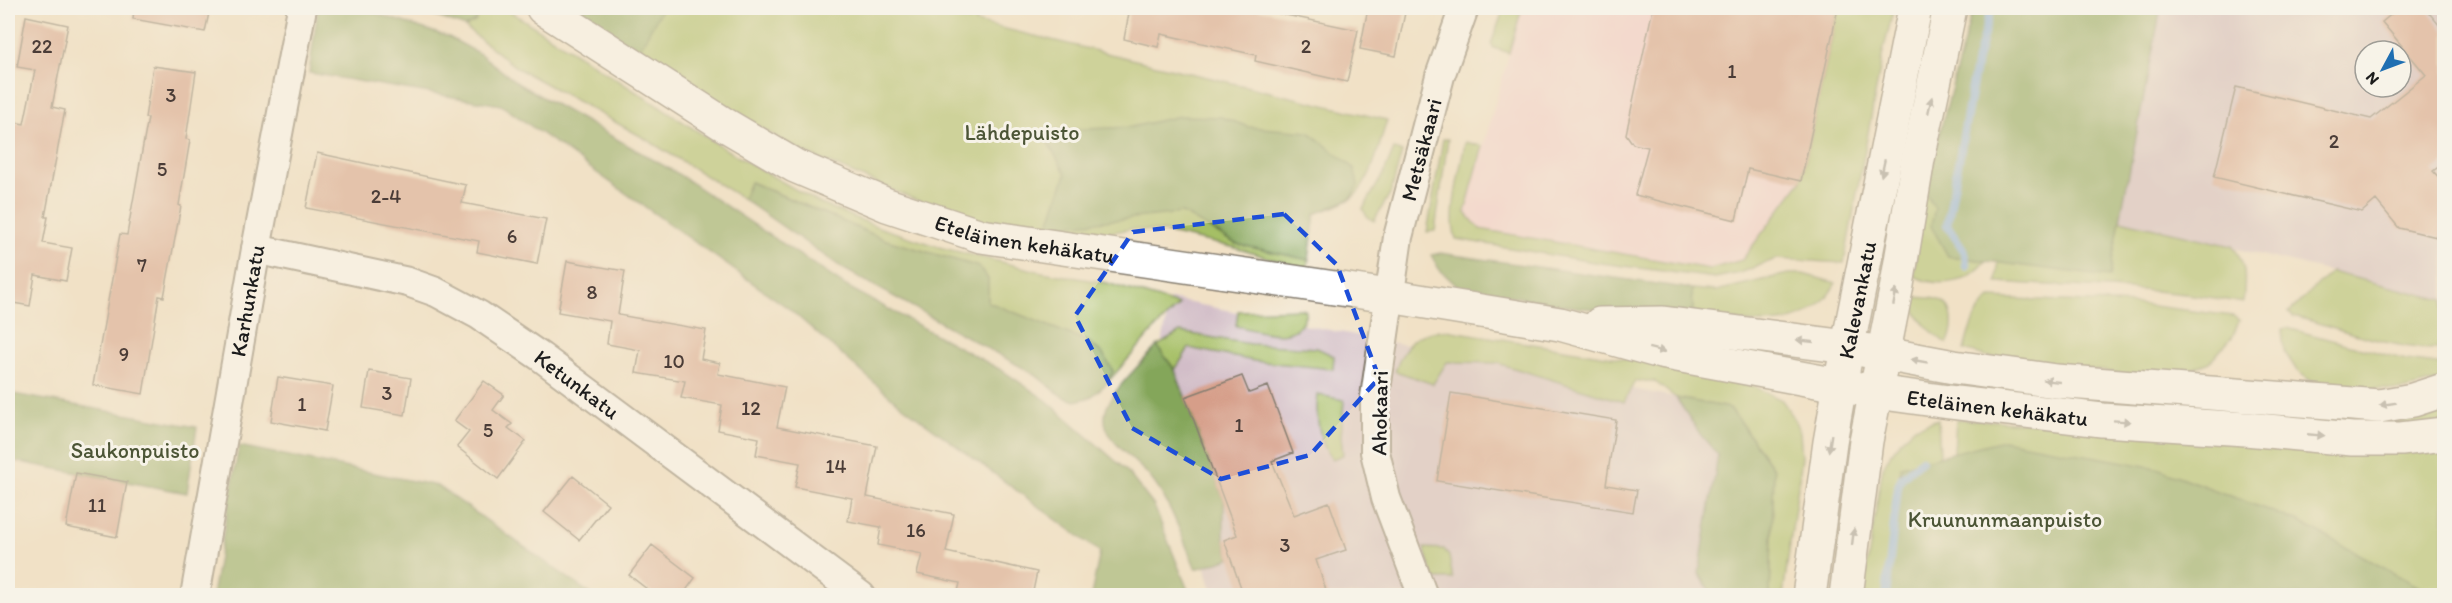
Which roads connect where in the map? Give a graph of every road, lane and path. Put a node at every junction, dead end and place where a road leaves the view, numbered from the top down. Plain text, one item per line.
1 (302, 8) edge
2 (543, 8) edge
3 (1464, 8) edge
4 (1915, 8) edge
5 (1950, 8) edge
6 (256, 249) junction
7 (1389, 296) junction
8 (1560, 324) junction
9 (1847, 347) junction
10 (1883, 354) junction
11 (1840, 385) junction
12 (2445, 390) edge
13 (1876, 392) junction
14 (2445, 434) edge
15 (195, 596) edge
16 (861, 596) edge
17 (1423, 596) edge
18 (1809, 596) edge
19 (1846, 596) edge

1 - 6 street, Karhunkatu
2 - 7 street, Eteläinen kehäkatu
3 - 7 street, Metsäkaari
4 -> 9 street, Kalevankatu
10 -> 5 street, Kalevankatu
6 - 15 street, Karhunkatu
6 - 16 street, Ketunkatu
7 - 8 street, Eteläinen kehäkatu
7 - 17 street, Ahokaari
9 -> 8 street, Eteläinen kehäkatu
8 -> 11 street, Eteläinen kehäkatu
9 - 10 street, Eteläinen kehäkatu
9 - 11 street, Kalevankatu
12 -> 10 street, Eteläinen kehäkatu
10 - 13 street, Kalevankatu
11 - 13 street, Eteläinen kehäkatu
11 -> 18 street, Kalevankatu
13 -> 14 street, Eteläinen kehäkatu
19 -> 13 street, Kalevankatu

